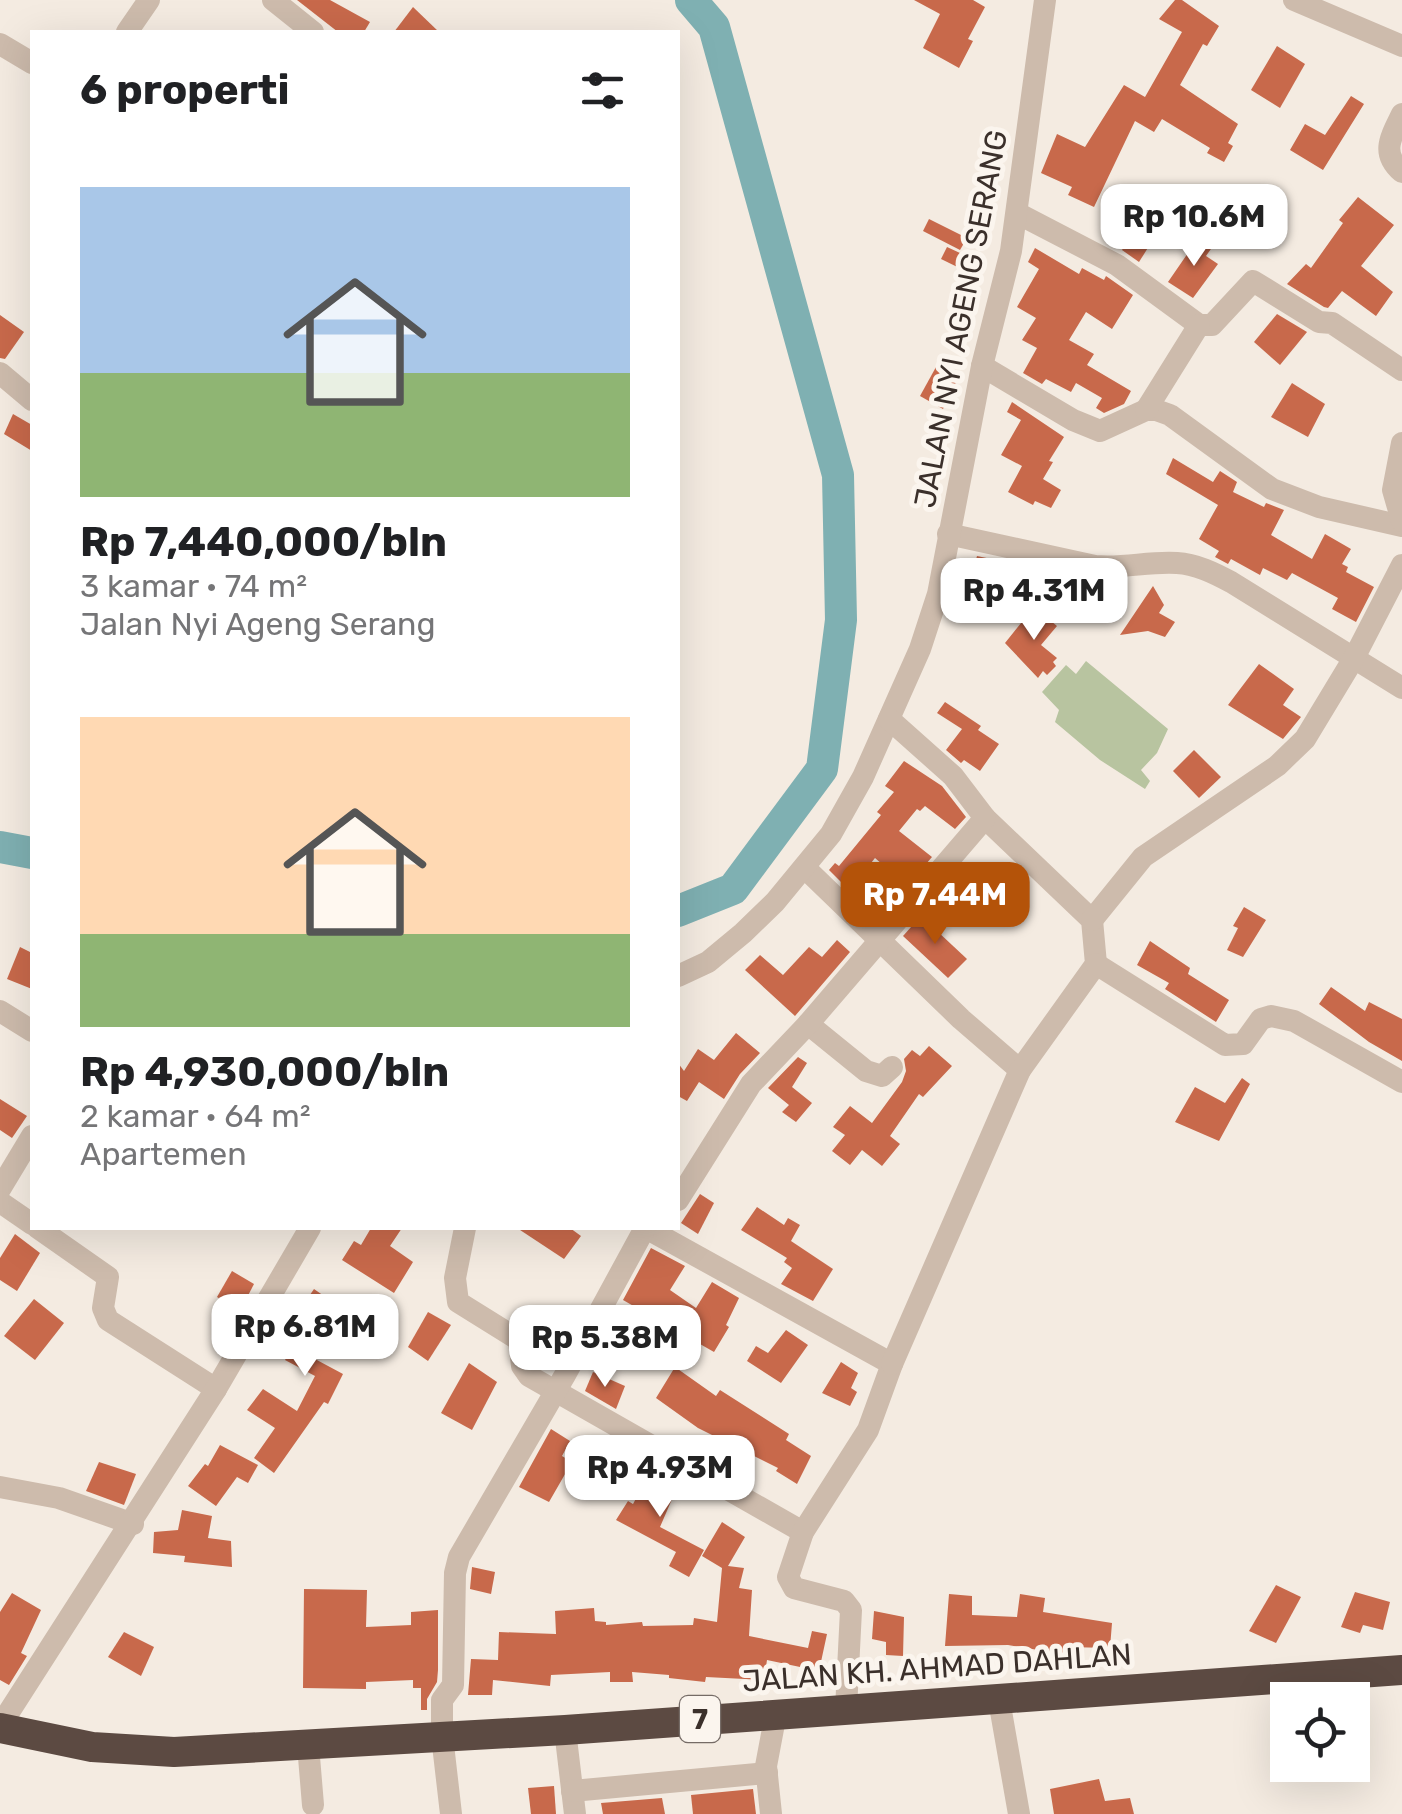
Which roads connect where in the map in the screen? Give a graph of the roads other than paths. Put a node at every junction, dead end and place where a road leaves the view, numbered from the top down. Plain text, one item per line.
1 (149, 0) edge
2 (272, 0) edge
3 (1044, 0) edge
4 (1294, 0) edge
5 (129, 30) edge
6 (310, 30) edge
7 (0, 44) edge
8 (1402, 46) edge
9 (30, 62) edge
10 (1402, 114) edge
11 (1402, 172) edge
12 (1016, 212) junction
13 (1199, 325) junction
14 (982, 366) junction
15 (1402, 370) edge
16 (0, 372) edge
17 (30, 398) edge
18 (1146, 410) junction
19 (1402, 443) edge
20 (1402, 524) edge
21 (948, 534) junction
22 (1402, 564) edge
23 (1354, 658) junction
24 (1402, 688) edge
25 (889, 719) junction
26 (985, 818) junction
27 (804, 868) junction
28 (1092, 920) junction
29 (880, 942) junction
30 (1096, 964) junction
31 (680, 975) edge
32 (0, 1011) edge
33 (808, 1024) junction
34 (30, 1031) edge
35 (892, 1067) dead end
36 (1020, 1070) junction
37 (1402, 1082) edge
38 (30, 1139) edge
39 (0, 1189) edge
40 (680, 1197) edge
41 (0, 1202) edge
42 (30, 1223) edge
43 (41, 1230) edge
44 (309, 1230) edge
45 (465, 1230) edge
46 (651, 1230) edge
47 (654, 1230) edge
48 (892, 1364) junction
49 (216, 1390) junction
50 (554, 1392) junction
51 (0, 1488) edge
52 (132, 1524) junction
53 (803, 1532) junction
54 (1402, 1670) edge
55 (999, 1700) junction
56 (846, 1709) junction
57 (776, 1714) junction
58 (0, 1727) edge
59 (565, 1730) junction
60 (442, 1736) junction
61 (308, 1745) junction
62 (767, 1773) junction
63 (573, 1803) edge
64 (313, 1805) dead end
65 (451, 1814) edge
66 (771, 1814) edge
67 (1019, 1814) edge

1 - 5 street
2 - 6 street
3 - 12 street, JALAN NYI AGENG SERANG
4 - 8 street
7 - 9 street
10 - 11 street
12 - 13 street
12 - 14 street, JALAN NYI AGENG SERANG
13 - 15 street
13 - 18 street
14 - 18 street
14 - 21 street, JALAN NYI AGENG SERANG
16 - 17 street
18 - 20 street
19 - 20 street
21 - 23 street
21 - 25 street, JALAN NYI AGENG SERANG
22 - 23 street
23 - 24 street
23 - 28 street
25 - 26 street
25 - 27 street, JALAN NYI AGENG SERANG
26 - 28 street
26 - 29 street
27 - 29 street
27 - 31 street, JALAN NYI AGENG SERANG
28 - 30 street
29 - 33 street
29 - 36 street
30 - 36 street
30 - 37 street
32 - 34 street
33 - 35 street
33 - 40 street
36 - 48 street
38 - 39 street
41 - 42 street
43 - 49 street
44 - 49 street
45 - 50 street
46 - 50 street
47 - 48 street
48 - 53 street
49 - 52 street
50 - 53 street
50 - 60 street
51 - 52 street
52 - 58 street
53 - 56 street
54 - 55 highway, JALAN KH. AHMAD DAHLAN / 7
55 - 56 highway, JALAN KH. AHMAD DAHLAN / 7
55 - 67 street
56 - 57 highway, JALAN KH. AHMAD DAHLAN / 7
57 - 59 highway, JALAN KH. AHMAD DAHLAN / 7
57 - 62 street
58 - 61 highway, JALAN KH. AHMAD DAHLAN / 7
59 - 60 highway, JALAN KH. AHMAD DAHLAN / 7
59 - 63 street
60 - 61 highway, JALAN KH. AHMAD DAHLAN / 7
60 - 65 street
61 - 64 street
62 - 63 street
62 - 66 street

